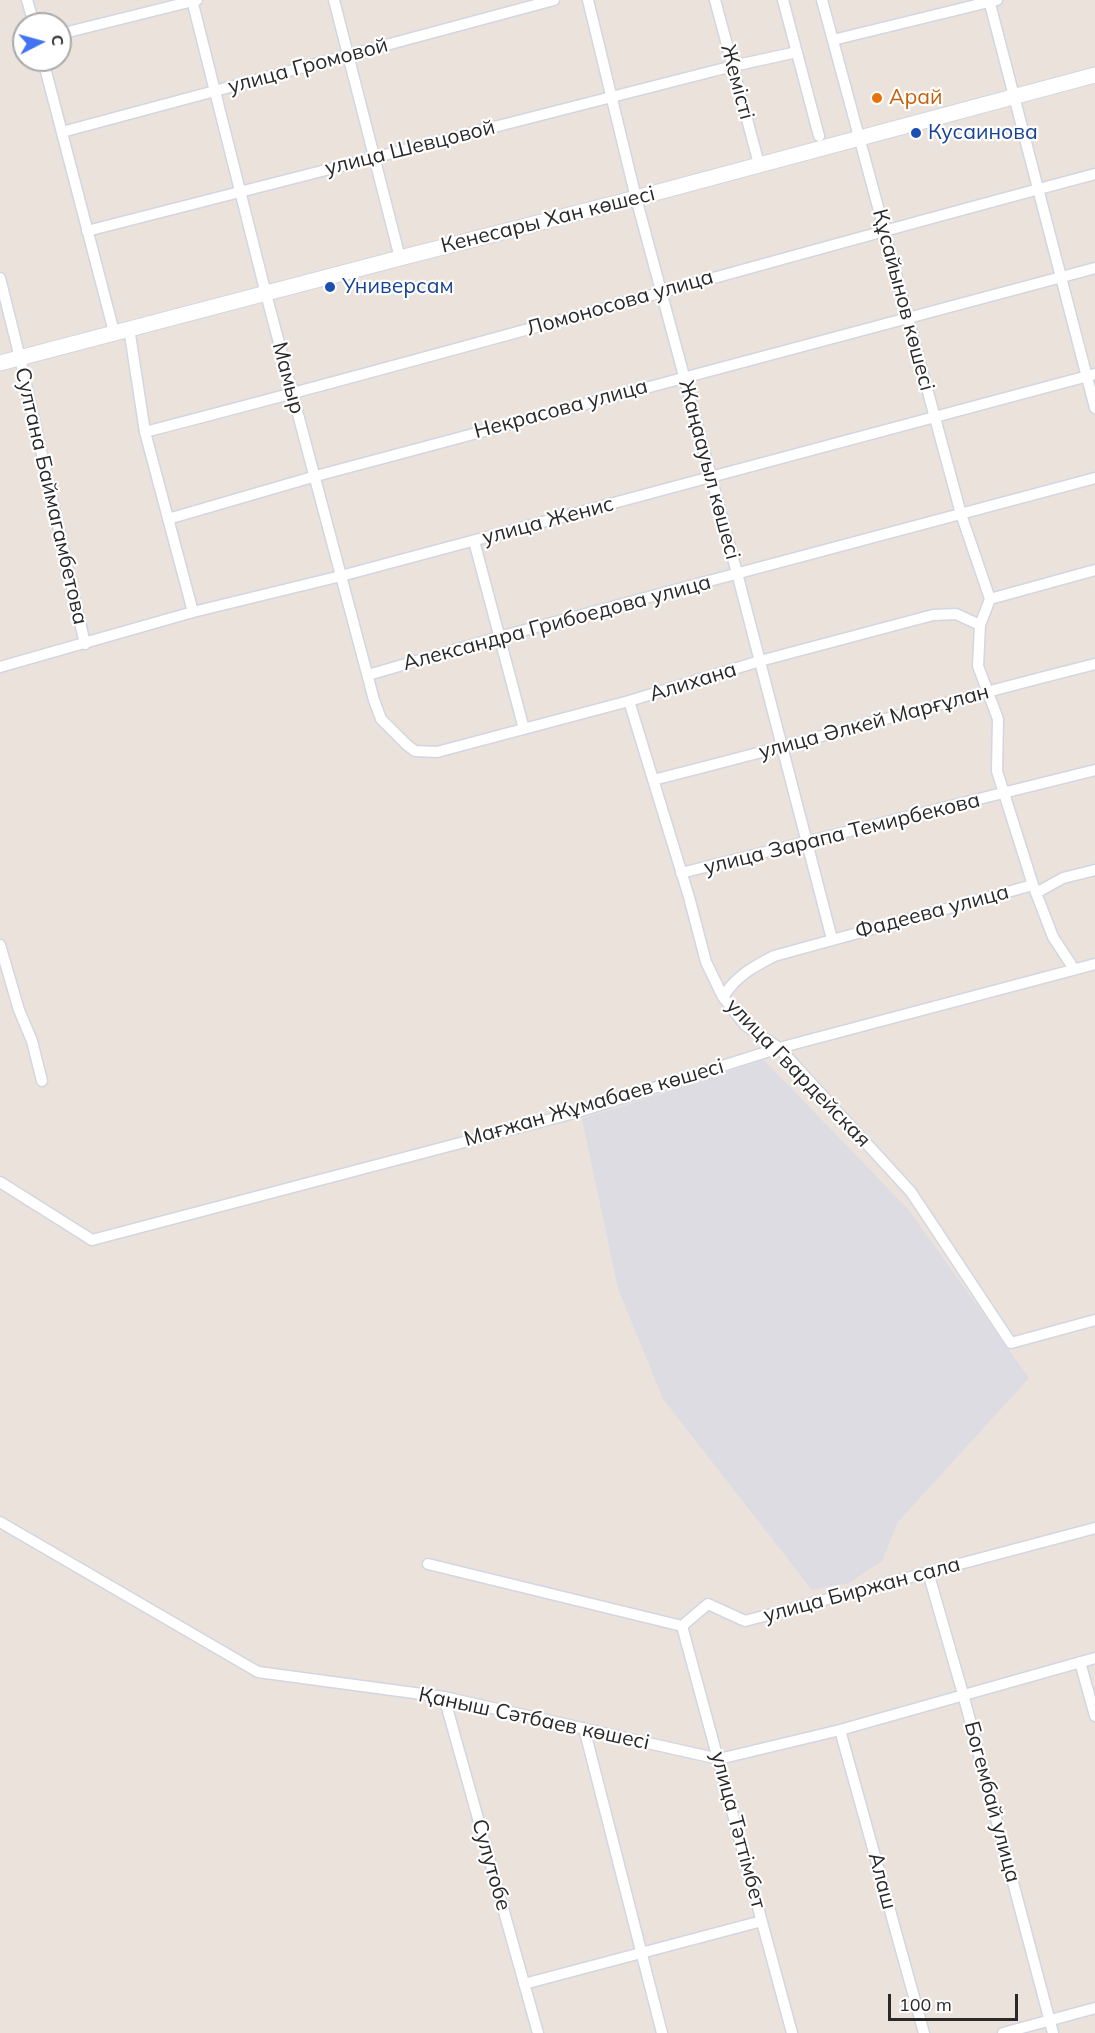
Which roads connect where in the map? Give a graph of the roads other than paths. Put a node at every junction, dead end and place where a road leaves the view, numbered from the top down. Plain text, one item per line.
1 (194, 0) edge
2 (334, 0) edge
3 (554, 0) edge
4 (588, 0) edge
5 (715, 0) edge
6 (783, 0) edge
7 (822, 0) edge
8 (992, 1) edge
9 (72, 31) edge
10 (833, 40) junction
11 (797, 52) junction
12 (347, 56) junction
13 (733, 66) junction
14 (46, 72) edge
15 (1095, 75) edge
16 (215, 90) junction
17 (611, 97) junction
18 (1015, 97) junction
19 (62, 132) junction
20 (819, 136) dead end
21 (860, 138) junction
22 (375, 157) junction
23 (759, 164) junction
24 (1095, 174) edge
25 (1037, 189) junction
26 (240, 190) junction
27 (636, 198) junction
28 (884, 230) junction
29 (87, 231) junction
30 (400, 258) junction
31 (1095, 268) edge
32 (1062, 277) junction
33 (0, 278) edge
34 (661, 291) junction
35 (266, 294) junction
36 (908, 318) junction
37 (129, 328) junction
38 (114, 332) junction
39 (20, 357) junction
40 (0, 363) edge
41 (1091, 375) edge
42 (684, 376) junction
43 (292, 394) junction
44 (1095, 408) edge
45 (934, 417) junction
46 (145, 432) junction
47 (316, 476) junction
48 (711, 477) junction
49 (1095, 478) edge
50 (961, 514) junction
51 (168, 519) junction
52 (474, 541) junction
53 (1095, 570) edge
54 (738, 573) junction
55 (341, 576) junction
56 (990, 599) junction
57 (193, 612) junction
58 (980, 625) junction
59 (499, 637) junction
60 (85, 644) junction
61 (760, 661) junction
62 (1095, 664) edge
63 (0, 667) edge
64 (368, 675) junction
65 (987, 691) junction
66 (629, 701) junction
67 (524, 729) junction
68 (407, 745) joint
69 (782, 748) junction
70 (1095, 770) edge
71 (653, 780) junction
72 (1003, 794) junction
73 (807, 843) junction
74 (1095, 870) edge
75 (681, 873) junction
76 (1035, 889) junction
77 (832, 939) junction
78 (0, 945) edge
79 (1095, 964) edge
80 (1074, 969) junction
81 (723, 997) junction
82 (779, 1048) junction
83 (42, 1081) dead end
84 (0, 1182) edge
85 (1095, 1320) edge
86 (0, 1522) edge
87 (1095, 1528) edge
88 (429, 1564) dead end
89 (928, 1572) junction
90 (682, 1626) junction
91 (1095, 1658) edge
92 (1080, 1662) junction
93 (963, 1694) junction
94 (444, 1697) junction
95 (1095, 1716) edge
96 (584, 1728) junction
97 (840, 1730) junction
98 (719, 1759) junction
99 (762, 1922) junction
100 (641, 1952) junction
101 (524, 1984) junction
102 (1095, 2008) edge
103 (1050, 2020) junction
104 (538, 2033) edge
105 (662, 2033) edge
106 (792, 2033) edge
107 (924, 2033) edge
108 (1003, 2033) edge
109 (1053, 2033) edge

1 - 9 street
1 - 16 street, Мамыр
2 - 12 street
3 - 12 street, улица Громовой
4 - 17 street, Жаңаауыл көшесі
5 - 13 street, Жемісті
6 - 11 street
7 - 10 street, Құсайынов көшесі
8 - 10 street
8 - 18 street
10 - 21 street, Құсайынов көшесі
11 - 13 street, улица Шевцовой
11 - 20 street
12 - 16 street, улица Громовой
12 - 22 street
13 - 17 street, улица Шевцовой
13 - 23 street, Жемісті
14 - 19 street
15 - 18 main road, Кенесары Хан көшесі
16 - 19 street, улица Громовой
16 - 26 street, Мамыр
17 - 22 street, улица Шевцовой
17 - 27 street, Жаңаауыл көшесі
18 - 21 main road, Кенесары Хан көшесі
18 - 25 street
19 - 29 street
21 - 23 main road, Кенесары Хан көшесі
21 - 28 street, Құсайынов көшесі
22 - 26 street, улица Шевцовой
22 - 30 street
23 - 27 main road, Кенесары Хан көшесі
24 - 25 street, Ломоносова улица
25 - 28 street, Ломоносова улица
25 - 32 street
26 - 29 street, улица Шевцовой
26 - 35 street, Мамыр
27 - 30 main road, Кенесары Хан көшесі
27 - 34 street, Жаңаауыл көшесі
28 - 34 street, Ломоносова улица
28 - 36 street, Құсайынов көшесі
29 - 38 street
30 - 35 main road, Кенесары Хан көшесі
31 - 32 street, Некрасова улица
32 - 36 street, Некрасова улица
32 - 41 street
33 - 39 street, Султана Баймагамбетова
34 - 42 street, Жаңаауыл көшесі
34 - 43 street, Ломоносова улица
35 - 37 main road, Кенесары Хан көшесі
35 - 43 street, Мамыр
36 - 42 street, Некрасова улица
36 - 45 street, Құсайынов көшесі
37 - 38 main road, Кенесары Хан көшесі
37 - 46 street
38 - 39 main road, Кенесары Хан көшесі
39 - 40 main road, Кенесары Хан көшесі
39 - 60 street, Султана Баймагамбетова
41 - 44 street
41 - 45 street, улица Женис
42 - 47 street, Некрасова улица
42 - 48 street, Жаңаауыл көшесі
43 - 46 street, Ломоносова улица
43 - 47 street, Мамыр
45 - 48 street, улица Женис
45 - 50 street, Құсайынов көшесі
46 - 51 street
47 - 51 street, Некрасова улица
47 - 55 street, Мамыр
48 - 52 street, улица Женис
48 - 54 street, Жаңаауыл көшесі
49 - 50 street, Александра Грибоедова улица
50 - 54 street, Александра Грибоедова улица
50 - 56 street, Құсайынов көшесі
51 - 57 street
52 - 55 street, улица Женис
52 - 59 street
53 - 56 street
54 - 59 street, Александра Грибоедова улица
54 - 61 street, Жаңаауыл көшесі
55 - 57 street, улица Женис
55 - 64 street, Мамыр
56 - 58 street
57 - 60 street, улица Женис
58 - 61 street, Алихана
58 - 65 street
59 - 64 street, Александра Грибоедова улица
59 - 67 street
60 - 63 street, улица Женис
61 - 66 street, Алихана
61 - 69 street, Жаңаауыл көшесі
62 - 65 street, улица Әлкей Марғұлан
64 - 68 street, Мамыр
65 - 69 street, улица Әлкей Марғұлан
65 - 72 street
66 - 67 street, Алихана
66 - 71 street, улица Гвардейская
67 - 68 street, Алихана
69 - 71 street, улица Әлкей Марғұлан
69 - 73 street, Жаңаауыл көшесі
70 - 72 street, улица Зарапа Темирбекова
71 - 75 street, улица Гвардейская
72 - 73 street, улица Зарапа Темирбекова
72 - 76 street
73 - 75 street, улица Зарапа Темирбекова
73 - 77 street, Жаңаауыл көшесі
74 - 76 street, Фадеева улица
75 - 81 street, улица Гвардейская
76 - 77 street, Фадеева улица
76 - 80 street
77 - 81 street, Фадеева улица
78 - 83 street
79 - 80 street, Мағжан Жұмабаев көшесі
80 - 82 street, Мағжан Жұмабаев көшесі
81 - 82 street, улица Гвардейская
82 - 84 street, Мағжан Жұмабаев көшесі
82 - 85 street, улица Гвардейская
86 - 94 street, Қаныш Сәтбаев көшесі
87 - 89 street, улица Биржан сала
88 - 90 street
89 - 90 street, улица Биржан сала
89 - 93 street, Богембай улица
90 - 98 street, улица Тәттімбет
91 - 92 street, Қаныш Сәтбаев көшесі
92 - 93 street, Қаныш Сәтбаев көшесі
92 - 95 street
93 - 97 street, Қаныш Сәтбаев көшесі
93 - 103 street, Богембай улица
94 - 96 street, Қаныш Сәтбаев көшесі
94 - 101 street, Сулутобе
96 - 98 street, Қаныш Сәтбаев көшесі
96 - 100 street
97 - 98 street, Қаныш Сәтбаев көшесі
97 - 107 street, Алаш
98 - 99 street, улица Тәттімбет
99 - 100 street
99 - 106 street, улица Тәттімбет
100 - 101 street
100 - 105 street
101 - 104 street, Сулутобе
102 - 103 street
103 - 108 street
103 - 109 street, Богембай улица

